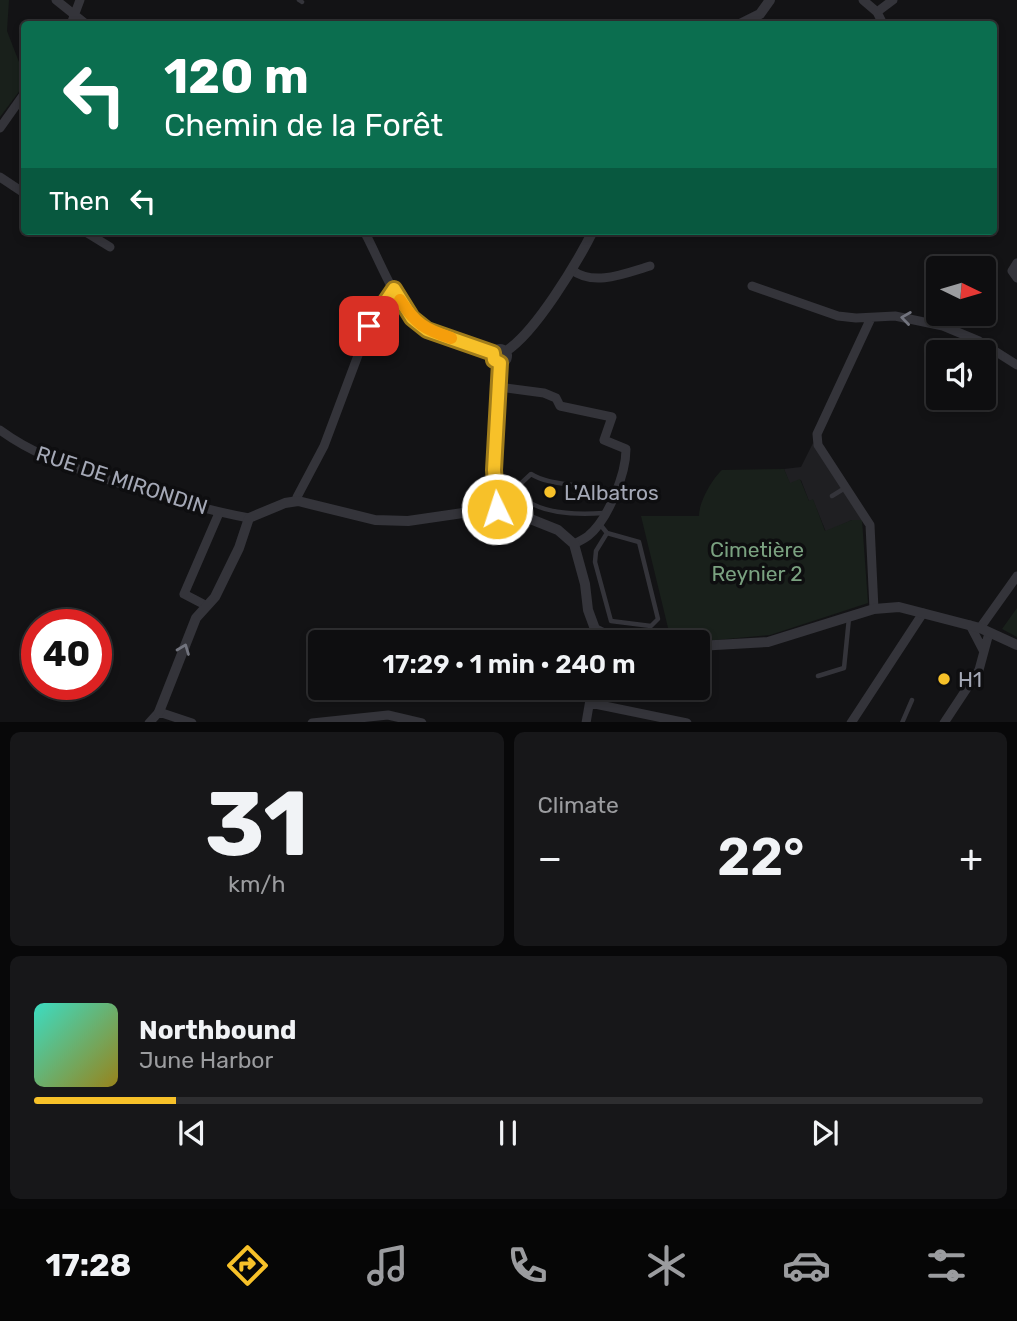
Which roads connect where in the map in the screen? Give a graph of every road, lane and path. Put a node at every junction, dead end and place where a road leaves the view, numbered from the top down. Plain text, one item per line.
1 (56, 0) edge
2 (80, 0) edge
3 (770, 0) edge
4 (863, 0) edge
5 (893, 0) edge
6 (877, 12) junction
7 (73, 21) edge
8 (746, 21) edge
9 (882, 21) edge
10 (21, 98) edge
11 (0, 128) edge
12 (0, 177) edge
13 (21, 191) edge
14 (90, 235) edge
15 (366, 235) edge
16 (591, 235) edge
17 (110, 247) dead end
18 (650, 266) dead end
19 (572, 270) junction
20 (752, 286) dead end
21 (394, 289) junction
22 (872, 317) junction
23 (506, 351) junction
24 (493, 353) junction
25 (500, 363) junction
26 (1017, 365) edge
27 (499, 387) junction
28 (0, 430) edge
29 (494, 481) junction
30 (845, 487) junction
31 (515, 489) junction
32 (832, 496) dead end
33 (612, 499) junction
34 (299, 501) junction
35 (497, 509) junction
36 (219, 513) junction
37 (605, 513) junction
38 (249, 518) junction
39 (599, 522) junction
40 (607, 533) junction
41 (574, 544) junction
42 (1017, 576) edge
43 (207, 606) junction
44 (874, 609) junction
45 (923, 613) junction
46 (849, 617) junction
47 (980, 629) junction
48 (596, 630) edge
49 (710, 645) edge
50 (1017, 645) edge
51 (986, 655) junction
52 (818, 676) dead end
53 (590, 700) edge
54 (912, 700) dead end
55 (590, 704) junction
56 (159, 712) junction
57 (388, 719) edge
58 (150, 722) edge
59 (188, 722) edge
60 (331, 722) edge
61 (414, 722) edge
62 (586, 722) edge
63 (685, 722) edge
64 (852, 722) edge
65 (902, 722) edge
66 (945, 722) edge

1 - 7 street
2 - 7 street
3 - 8 street
4 - 6 street
5 - 6 street
6 - 9 street
10 - 11 street
12 - 13 street
14 - 17 street
15 - 21 street
16 - 19 street
18 - 19 street
19 - 23 street
20 - 22 street
21 - 24 street
21 - 34 street
26 -> 22 street
22 - 30 street
23 - 24 street
23 - 25 street
24 - 25 street
25 - 27 street
27 - 29 street
27 - 33 street
28 - 36 street, RUE DE MIRONDIN
29 - 31 lane
29 - 35 street
30 - 32 lane
30 - 44 street
31 - 33 lane
31 - 37 lane
33 - 37 street
34 - 35 street
34 - 38 street
35 - 41 street
36 - 38 street, RUE DE MIRONDIN
36 - 43 street
37 - 39 street
38 - 43 street
39 - 40 lane
39 - 41 street
40 - 40 lane
41 - 48 street
42 - 47 street
56 -> 43 street
44 - 45 street
44 - 46 street
45 - 47 street
45 - 64 street
46 - 49 street
46 - 52 lane
47 - 50 street
47 - 51 street
47 - 51 street
51 - 66 street
53 - 55 street
54 - 65 lane
55 - 62 street
55 - 63 street
56 - 58 street
56 - 59 street
57 - 60 street
57 - 61 street

